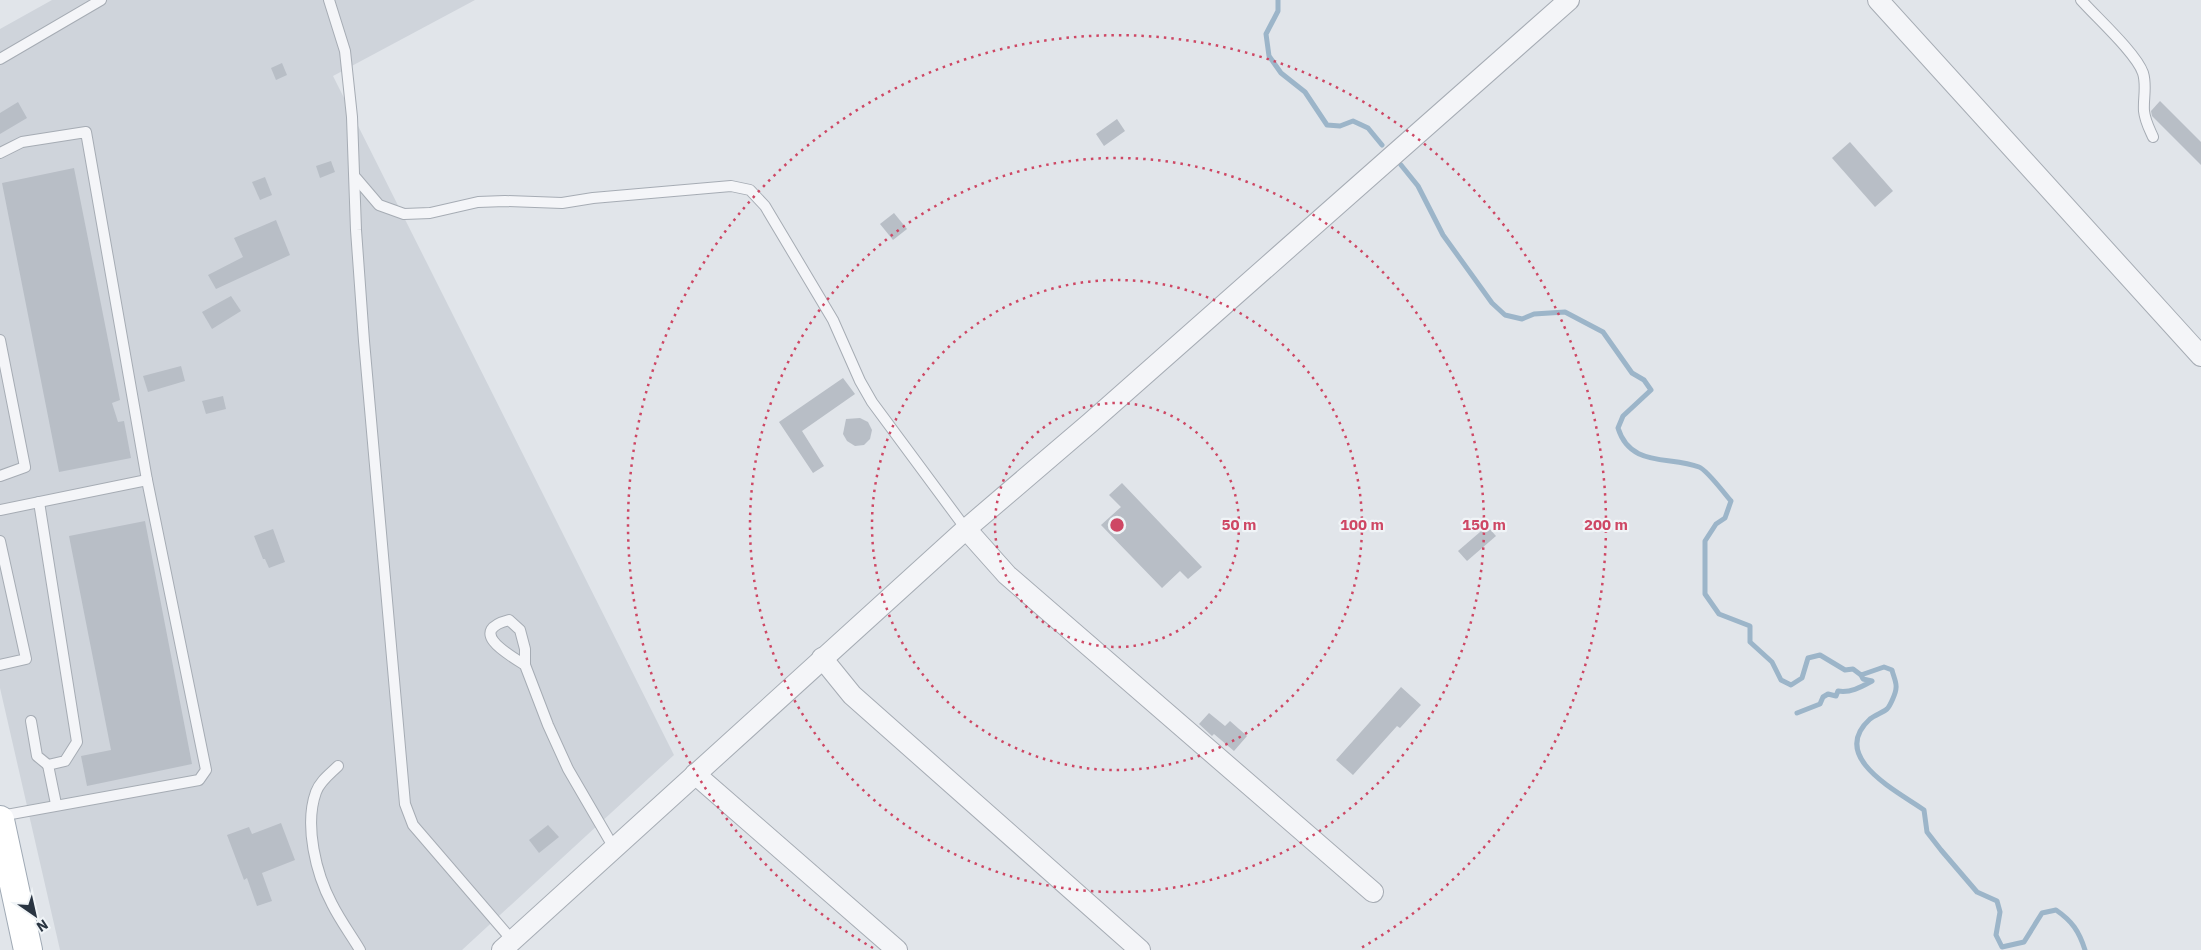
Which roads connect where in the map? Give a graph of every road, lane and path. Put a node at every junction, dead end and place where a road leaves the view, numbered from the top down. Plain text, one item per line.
1 (101, 0) edge
2 (330, 0) edge
3 (1570, 0) edge
4 (1878, 0) edge
5 (2081, 0) edge
6 (0, 59) edge
7 (2152, 137) dead end
8 (0, 154) edge
9 (356, 178) junction
10 (0, 340) edge
11 (2201, 356) edge
12 (0, 476) edge
13 (147, 480) junction
14 (39, 502) junction
15 (0, 510) edge
16 (966, 529) junction
17 (0, 541) edge
18 (822, 658) junction
19 (0, 665) edge
20 (526, 665) dead end
21 (31, 721) dead end
22 (48, 765) junction
23 (338, 766) dead end
24 (695, 774) junction
25 (56, 804) junction
26 (0, 816) edge
27 (0, 820) edge
28 (614, 848) junction
29 (1372, 892) dead end
30 (507, 945) edge
31 (28, 950) edge
32 (360, 950) edge
33 (897, 950) edge
34 (1140, 950) edge

1 - 6 lane
2 - 9 lane
3 - 16 street
4 - 11 street
5 - 7 lane
8 - 13 lane
9 - 16 lane
9 - 30 lane
10 - 12 lane
13 - 14 lane
13 - 25 lane
14 - 15 lane
14 - 22 lane
16 - 18 street
16 - 29 street
17 - 19 lane
18 - 24 street
18 - 34 street
20 - 28 lane
21 - 22 lane
22 - 25 lane
23 - 32 lane
24 - 28 street
24 - 33 street
25 - 26 lane
27 - 31 main road
28 - 30 street

